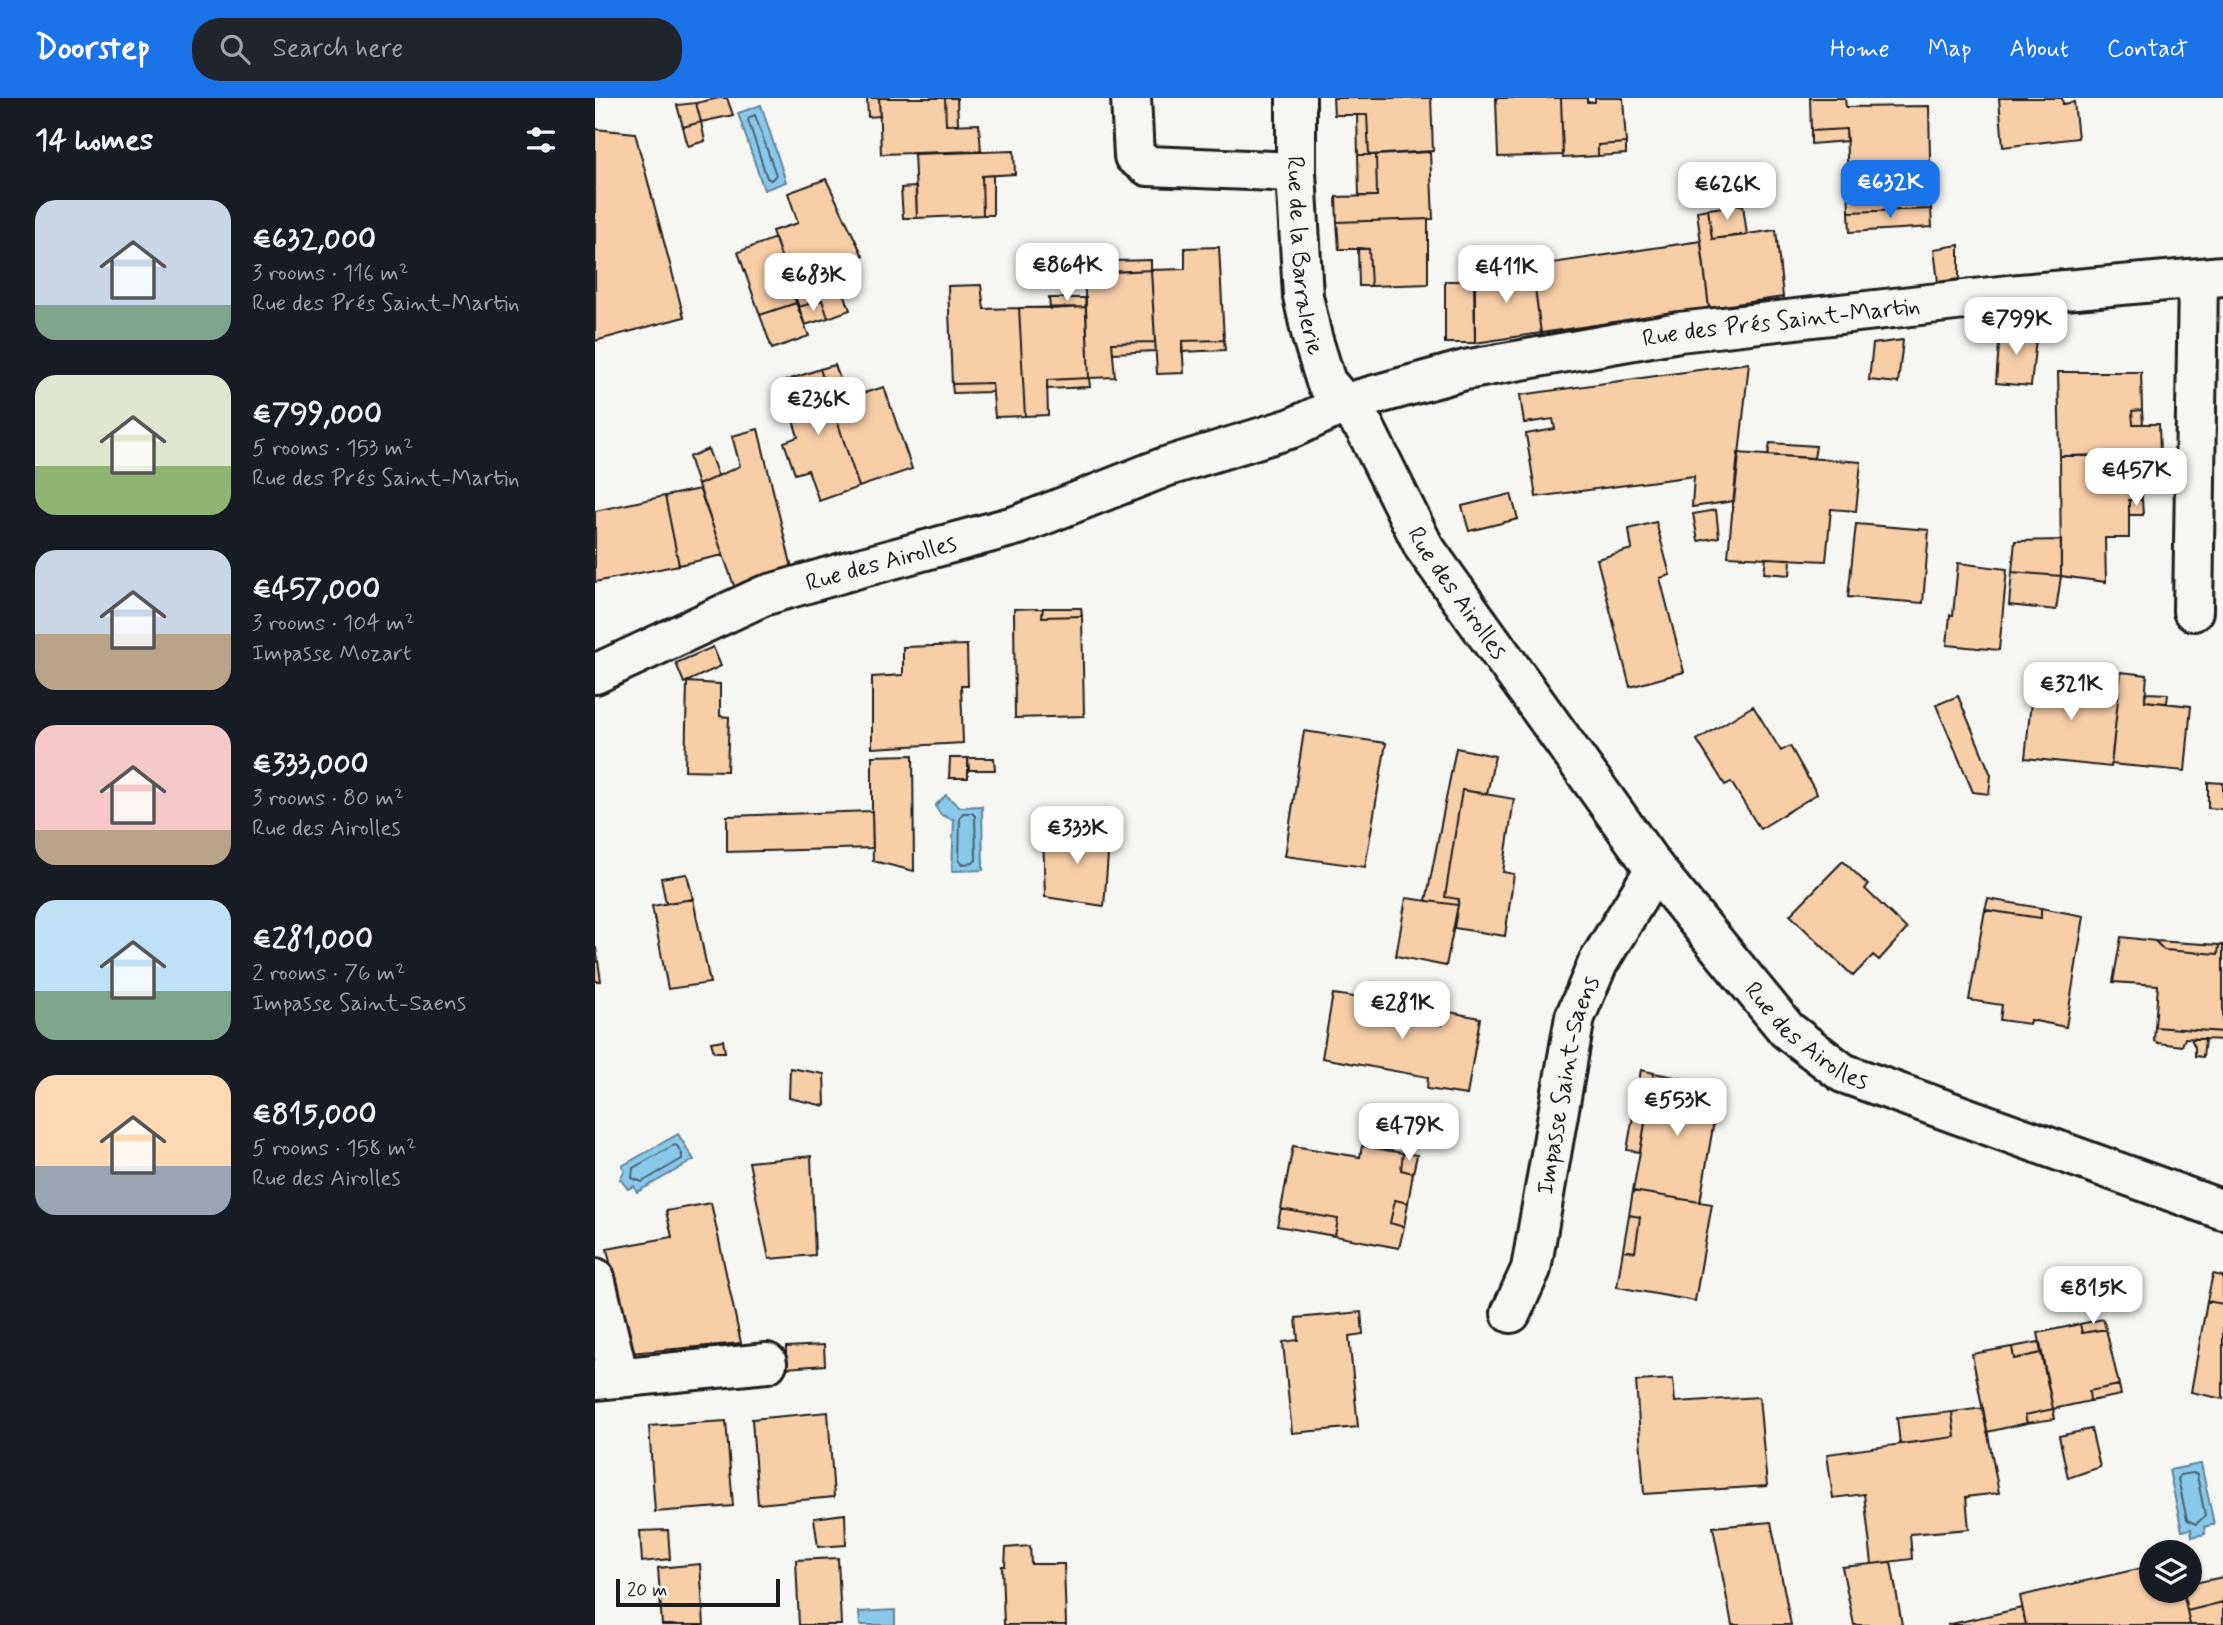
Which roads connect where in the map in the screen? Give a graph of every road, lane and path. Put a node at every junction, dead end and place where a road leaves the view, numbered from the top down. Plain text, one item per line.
1 (1131, 98) edge
2 (1296, 98) edge
3 (1296, 172) junction
4 (2210, 278) edge
5 (1346, 403) junction
6 (2193, 611) dead end
7 (595, 674) edge
8 (1654, 869) junction
9 (2223, 1210) edge
10 (595, 1278) edge
11 (1511, 1313) dead end
12 (767, 1363) dead end
13 (607, 1379) edge

1 - 3 street
2 - 3 street, Rue de la Barralerie
3 - 5 street, Rue de la Barralerie
4 - 5 street, Rue des Prés Saint-Martin
4 - 6 street
5 - 7 street, Rue des Airolles
5 - 8 street, Rue des Airolles
8 - 9 street, Rue des Airolles
8 - 11 street, Impasse Saint-Saens
10 - 13 street
12 - 13 street

